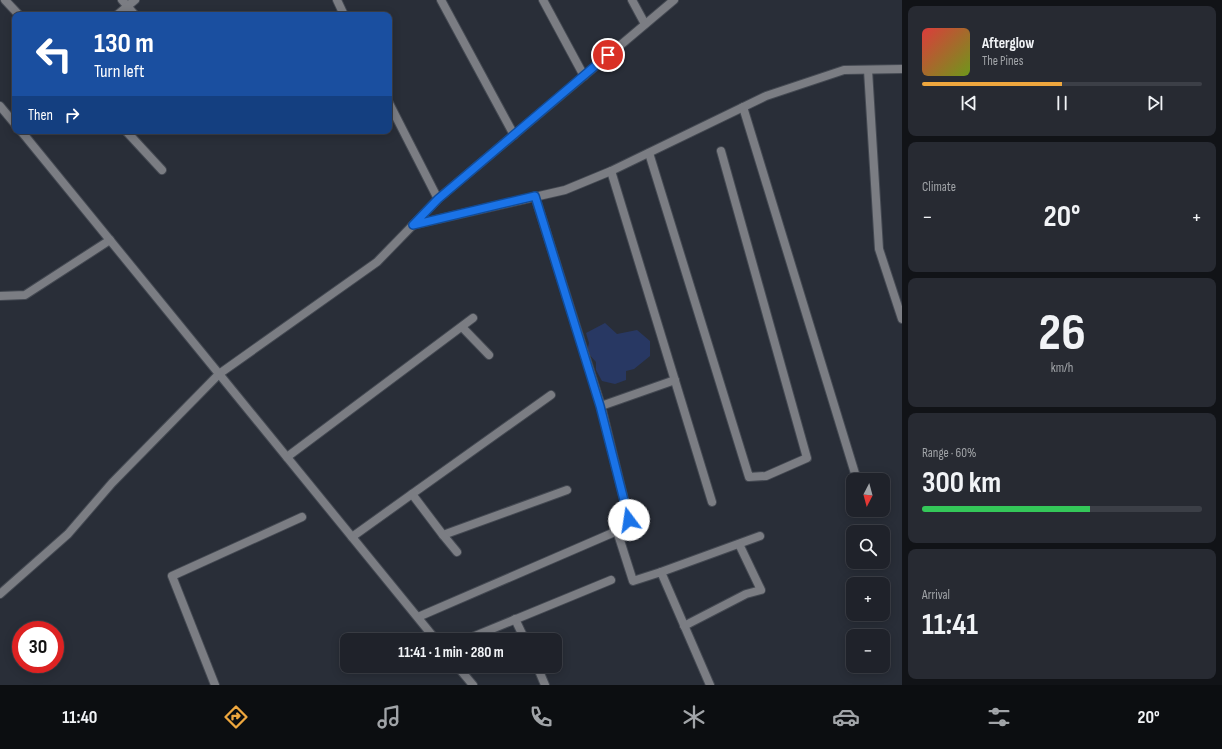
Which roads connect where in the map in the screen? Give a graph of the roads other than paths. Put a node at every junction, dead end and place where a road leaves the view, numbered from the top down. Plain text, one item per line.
1 (5, 0) edge
2 (135, 0) edge
3 (337, 0) edge
4 (441, 0) edge
5 (543, 0) edge
6 (632, 0) edge
7 (674, 0) edge
8 (124, 3) edge
9 (16, 12) edge
10 (120, 12) edge
11 (132, 12) edge
12 (343, 12) edge
13 (645, 24) junction
14 (902, 69) edge
15 (868, 70) junction
16 (584, 76) junction
17 (0, 106) edge
18 (743, 108) junction
19 (392, 109) edge
20 (12, 120) edge
21 (23, 134) edge
22 (129, 134) edge
23 (514, 135) junction
24 (721, 150) dead end
25 (649, 153) junction
26 (162, 170) dead end
27 (611, 171) junction
28 (535, 196) junction
29 (438, 199) junction
30 (413, 225) junction
31 (110, 240) junction
32 (0, 296) edge
33 (473, 318) dead end
34 (902, 319) edge
35 (462, 327) junction
36 (489, 355) dead end
37 (219, 374) junction
38 (675, 380) junction
39 (551, 395) dead end
40 (600, 406) junction
41 (287, 457) junction
42 (856, 473) edge
43 (567, 490) dead end
44 (412, 494) junction
45 (712, 502) dead end
46 (302, 517) dead end
47 (629, 520) dead end
48 (443, 536) junction
49 (760, 536) dead end
50 (352, 537) junction
51 (739, 544) junction
52 (457, 552) dead end
53 (661, 572) junction
54 (611, 580) dead end
55 (0, 594) edge
56 (418, 617) junction
57 (515, 619) junction
58 (684, 626) junction
59 (431, 633) edge
60 (482, 633) edge
61 (522, 633) edge
62 (463, 673) edge
63 (540, 673) edge
64 (709, 684) edge
65 (215, 685) edge
66 (473, 685) edge
67 (545, 685) edge

1 - 9 street
2 - 8 street
3 - 12 street
4 - 23 street
5 - 16 street
6 - 13 street
7 - 13 street
8 - 10 street
8 - 11 street
13 - 16 street
14 - 15 street
15 - 18 street
15 - 34 street
16 - 23 street
17 - 20 street
18 - 25 street
18 - 42 street
19 - 29 street
21 - 31 street
22 - 26 street
23 - 29 street
24 - 25 street
25 - 27 street
27 - 28 street
27 - 38 street
28 - 30 street
28 - 40 street
29 - 30 street
30 - 37 street
31 - 32 street
31 - 37 street
33 - 35 street
35 - 36 street
35 - 41 street
37 - 41 street
37 - 55 street
38 - 40 street
38 - 45 street
39 - 44 street
40 - 47 street
41 - 50 street
43 - 48 street
44 - 48 street
44 - 50 street
46 - 65 street
48 - 52 street
49 - 51 street
50 - 56 street
51 - 53 street
51 - 58 street
53 - 56 street
53 - 58 street
54 - 57 street
56 - 59 street
57 - 60 street
57 - 61 street
58 - 64 street
62 - 66 street
63 - 67 street

